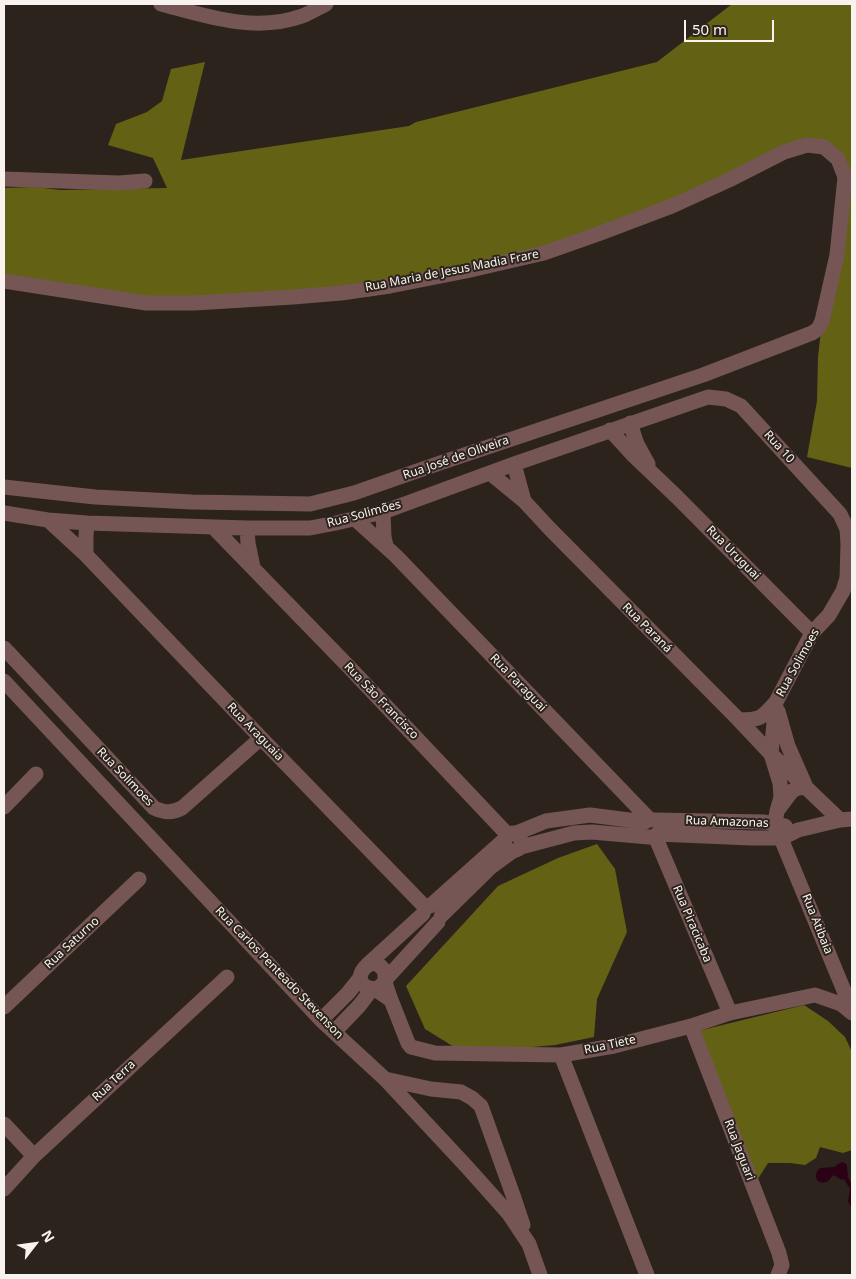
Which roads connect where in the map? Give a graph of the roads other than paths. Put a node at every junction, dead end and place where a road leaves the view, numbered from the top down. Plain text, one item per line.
1 (161, 4) edge
2 (326, 4) edge
3 (4, 179) edge
4 (145, 180) dead end
5 (837, 255) joint
6 (4, 281) edge
7 (708, 397) joint
8 (630, 423) junction
9 (610, 430) junction
10 (514, 464) junction
11 (490, 473) junction
12 (654, 474) junction
13 (4, 486) edge
14 (524, 501) junction
15 (383, 512) junction
16 (4, 513) edge
17 (840, 514) joint
18 (355, 519) junction
19 (48, 520) junction
20 (87, 523) junction
21 (213, 527) junction
22 (247, 528) junction
23 (386, 546) junction
24 (86, 555) junction
25 (253, 567) junction
26 (812, 633) junction
27 (4, 648) edge
28 (4, 681) edge
29 (776, 702) junction
30 (739, 720) junction
31 (261, 738) junction
32 (771, 754) junction
33 (36, 774) dead end
34 (806, 787) junction
35 (4, 807) edge
36 (846, 820) edge
37 (778, 824) junction
38 (652, 828) junction
39 (512, 841) junction
40 (139, 879) dead end
41 (432, 913) junction
42 (364, 972) junction
43 (226, 977) dead end
44 (380, 985) junction
45 (4, 1007) edge
46 (730, 1012) junction
47 (852, 1012) edge
48 (322, 1020) junction
49 (691, 1026) junction
50 (334, 1032) junction
51 (561, 1055) junction
52 (385, 1079) junction
53 (4, 1124) edge
54 (34, 1156) junction
55 (4, 1189) edge
56 (529, 1244) junction
57 (540, 1275) edge
58 (647, 1275) edge
59 (778, 1275) edge

1 - 2 street
3 - 4 street
5 - 6 street, Rua Maria de Jesus Madia Frare
5 - 13 street, Rua José de Oliveira
7 - 8 street, Rua Solimões
7 - 17 street, Rua 10
8 - 9 street, Rua Solimões
8 - 12 street, Rua Uruguai
9 - 10 street, Rua Solimões
9 - 12 street, Rua Uruguai
10 - 11 street, Rua Solimões
10 - 14 street, Rua Paraná
11 - 14 street, Rua Paraná
11 - 15 street, Rua Solimões
12 - 26 street, Rua Uruguai
14 - 30 street, Rua Paraná
15 - 18 street, Rua Solimões
15 - 23 street
16 - 19 street, Rua Solimões
17 - 26 street, Rua Solimoes
18 - 22 street, Rua Solimões
18 - 23 street, Rua Paraguai
19 - 20 street, Rua Solimões
19 - 24 street, Rua Araguaia
20 - 21 street, Rua Solimões
20 - 24 street
21 - 22 street, Rua Solimões
21 - 25 street, Rua São Francisco
22 - 25 street
23 - 38 street, Rua Paraguai
24 - 31 street, Rua Araguaia
25 - 39 street, Rua São Francisco
26 - 29 street, Rua Solimoes
27 - 31 street, Rua Solimoes
28 - 48 street, Rua Carlos Penteado Stevenson
29 - 30 street
29 - 32 street, Rua Solimoes
29 - 34 street, Rua Solimoes
30 - 32 street, Rua Paraná
31 - 41 street, Rua Araguaia
32 - 34 street, Rua Paraná
32 - 37 street, Rua Paraná
33 - 35 street
34 - 36 street, Rua Paraná
34 - 37 street
36 - 37 street, Rua Amazonas
37 - 38 street, Rua Amazonas
37 - 47 street, Rua Atibaia
38 - 39 street, Rua Amazonas
38 - 46 street, Rua Piracicaba
39 - 41 street, Rua Amazonas
40 - 45 street, Rua Saturno
41 - 42 street, Rua Amazonas
41 - 44 street, Rua Amazonas
42 - 44 street
42 - 44 street
42 - 48 street, Rua Amazonas
43 - 54 street, Rua Terra
44 - 50 street, Rua Amazonas
44 - 51 street, Rua Tiete
46 - 47 street, Rua Tiete
46 - 49 street, Rua Tiete
48 - 50 street, Rua Carlos Penteado Stevenson
49 - 51 street, Rua Tiete
49 - 59 street, Rua Jaguari
50 - 52 street, Rua Carlos Penteado Stevenson
51 - 58 street
52 - 56 street, Rua Carlos Penteado Stevenson
52 - 56 street
53 - 54 street
54 - 55 street, Rua Terra
56 - 57 street, Rua Carlos Penteado Stevenson

